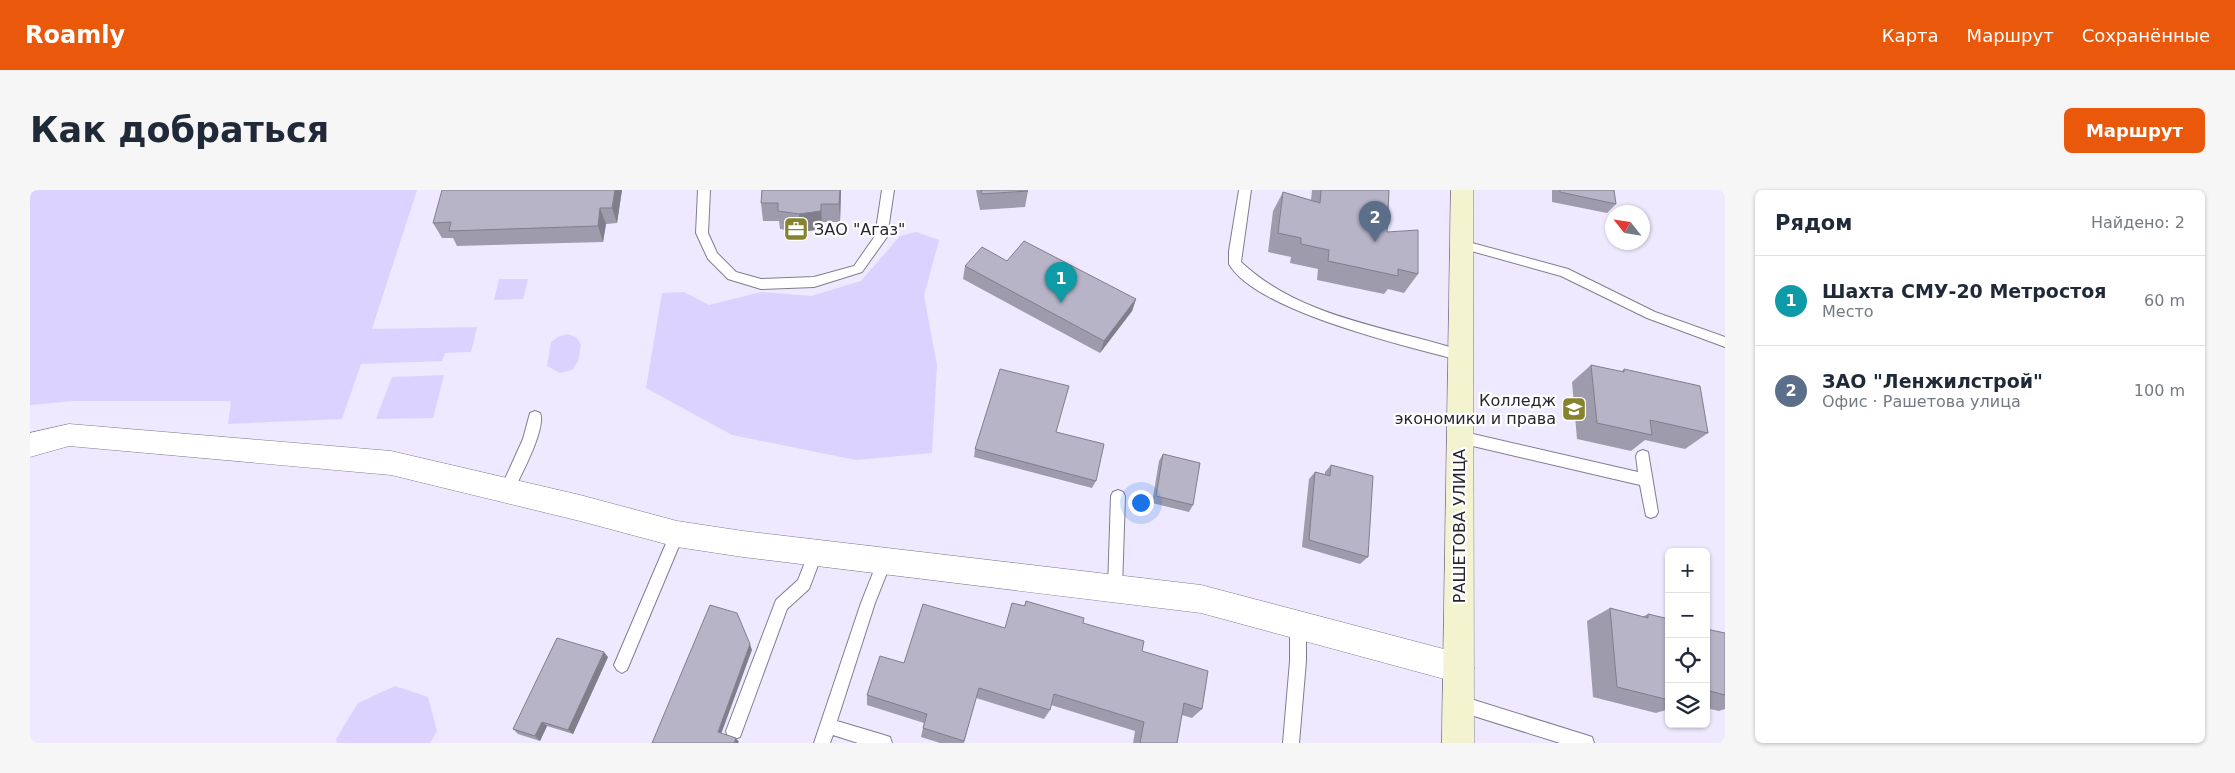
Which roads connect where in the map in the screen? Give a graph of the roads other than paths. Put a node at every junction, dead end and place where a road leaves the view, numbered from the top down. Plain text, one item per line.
1 (704, 190) edge
2 (888, 190) edge
3 (1244, 190) edge
4 (1462, 190) edge
5 (1461, 244) junction
6 (1725, 342) edge
7 (1461, 356) junction
8 (535, 417) dead end
9 (1460, 437) junction
10 (30, 445) edge
11 (1643, 456) edge
12 (1646, 480) junction
13 (507, 490) junction
14 (1118, 496) dead end
15 (1651, 512) dead end
16 (677, 534) junction
17 (816, 552) junction
18 (885, 560) junction
19 (1115, 588) junction
20 (1298, 624) junction
21 (622, 665) dead end
22 (1459, 668) junction
23 (1458, 703) junction
24 (828, 726) junction
25 (734, 731) dead end
26 (822, 743) edge
27 (884, 743) edge
28 (1290, 743) edge
29 (1458, 743) edge
30 (1586, 743) edge

1 - 2 lane
3 - 7 lane
4 - 5 street, РАШЕТОВА УЛИЦА
5 - 6 lane
5 - 7 street, РАШЕТОВА УЛИЦА
7 - 9 street, РАШЕТОВА УЛИЦА
8 - 13 lane
9 - 12 lane
9 - 22 street, РАШЕТОВА УЛИЦА
10 - 13 street
11 - 12 lane
12 - 15 lane
13 - 16 street
14 - 19 lane
16 - 17 street
16 - 21 lane
17 - 18 street
17 - 25 lane
18 - 19 street
18 - 24 lane
19 - 20 street
20 - 22 street
20 - 28 lane
22 - 23 street, РАШЕТОВА УЛИЦА
23 - 29 street, РАШЕТОВА УЛИЦА
23 - 30 lane
24 - 26 lane
24 - 27 lane

